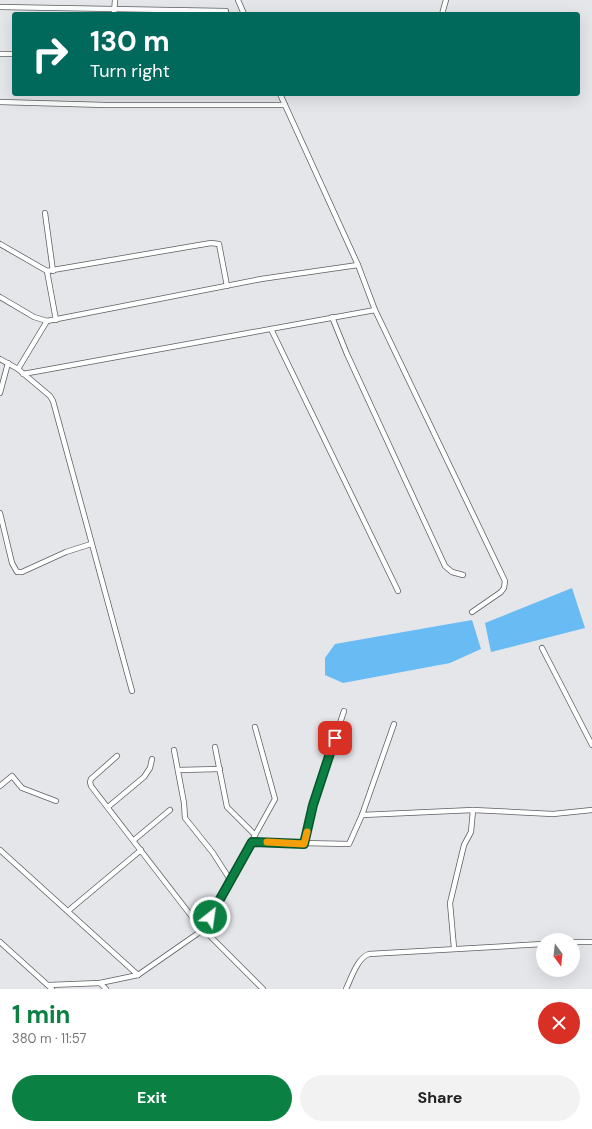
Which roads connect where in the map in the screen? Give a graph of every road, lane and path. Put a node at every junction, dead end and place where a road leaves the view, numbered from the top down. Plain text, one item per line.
1 (115, 0) edge
2 (238, 0) edge
3 (446, 0) edge
4 (0, 7) edge
5 (226, 11) dead end
6 (114, 12) edge
7 (243, 12) edge
8 (443, 12) edge
9 (0, 54) edge
10 (12, 54) edge
11 (281, 96) edge
12 (0, 102) edge
13 (286, 105) junction
14 (45, 213) dead end
15 (0, 244) edge
16 (358, 265) junction
17 (47, 272) junction
18 (53, 272) junction
19 (227, 286) junction
20 (0, 297) edge
21 (375, 310) junction
22 (332, 317) junction
23 (56, 320) junction
24 (47, 321) junction
25 (271, 329) junction
26 (0, 359) edge
27 (8, 363) junction
28 (18, 369) junction
29 (23, 374) junction
30 (0, 393) edge
31 (0, 513) edge
32 (91, 544) junction
33 (463, 575) dead end
34 (398, 591) dead end
35 (472, 612) dead end
36 (542, 648) dead end
37 (132, 690) dead end
38 (344, 711) dead end
39 (394, 724) dead end
40 (255, 727) dead end
41 (592, 745) edge
42 (215, 747) dead end
43 (174, 750) dead end
44 (117, 756) dead end
45 (152, 759) dead end
46 (220, 769) junction
47 (178, 770) junction
48 (0, 786) edge
49 (56, 801) dead end
50 (108, 807) junction
51 (170, 810) dead end
52 (473, 810) junction
53 (592, 810) edge
54 (362, 814) junction
55 (255, 835) junction
56 (134, 840) junction
57 (252, 842) junction
58 (304, 844) junction
59 (0, 850) edge
60 (141, 850) junction
61 (231, 881) junction
62 (68, 910) junction
63 (203, 929) junction
64 (0, 942) edge
65 (580, 942) edge
66 (592, 942) edge
67 (536, 944) edge
68 (454, 948) junction
69 (138, 976) junction
70 (100, 983) junction
71 (51, 987) edge
72 (106, 989) edge
73 (263, 989) edge
74 (346, 989) edge

1 - 6 street
2 - 7 street
3 - 8 street
4 - 6 street
5 - 6 street
9 - 10 street
11 - 13 street
12 - 13 street
13 - 16 street
14 - 18 street
15 - 17 street
16 - 19 street
16 - 21 street
17 - 18 street
17 - 23 street
18 - 19 street
19 - 23 street
20 - 24 street
21 - 22 street
21 - 35 street
22 - 25 street
22 - 33 street
23 - 24 street
24 - 28 street
25 - 29 street
25 - 34 street
26 - 27 street
27 - 28 street
27 - 30 street
28 - 29 street
29 - 32 street
31 - 32 street
32 - 37 street
36 - 41 street
38 - 58 street
39 - 54 street
40 - 55 street
42 - 46 street
43 - 47 street
44 - 50 street
45 - 50 street
46 - 47 street
46 - 55 street
47 - 61 street
48 - 49 street
50 - 56 street
51 - 56 street
52 - 53 street
52 - 54 street
52 - 68 street
54 - 58 street
55 - 57 street
56 - 60 street
57 - 58 street
57 - 61 street
59 - 62 street
60 - 62 street
60 - 63 street
61 - 63 street
62 - 69 street
63 - 69 street
63 - 73 street
64 - 71 street
65 - 66 street
67 - 68 street
68 - 74 street
69 - 70 street
70 - 71 street
70 - 72 street

